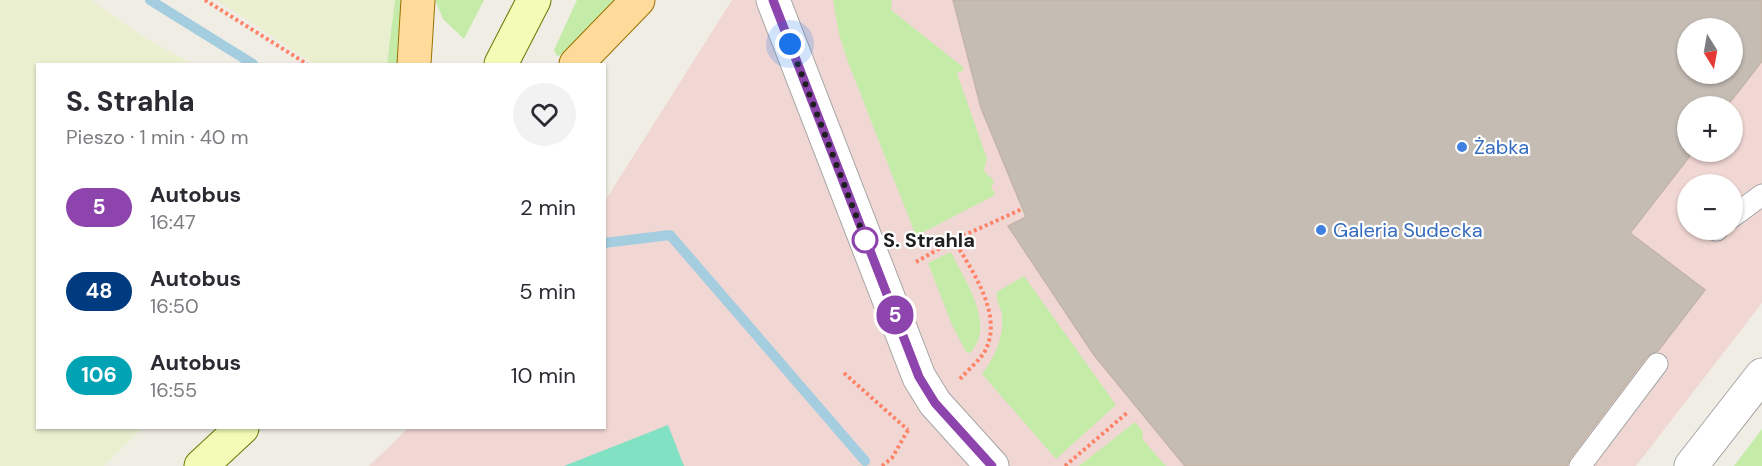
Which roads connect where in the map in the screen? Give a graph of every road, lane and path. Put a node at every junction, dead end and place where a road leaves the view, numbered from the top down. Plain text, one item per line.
1 (205, 0) edge
2 (418, 0) edge
3 (534, 0) edge
4 (638, 0) edge
5 (773, 0) edge
6 (305, 63) edge
7 (414, 63) edge
8 (502, 63) edge
9 (577, 63) edge
10 (1762, 195) edge
11 (1022, 209) dead end
12 (1743, 210) edge
13 (954, 240) junction
14 (916, 262) dead end
15 (1657, 364) dead end
16 (967, 371) dead end
17 (844, 373) dead end
18 (1762, 375) edge
19 (1128, 412) dead end
20 (915, 423) dead end
21 (241, 429) edge
22 (908, 430) junction
23 (201, 466) edge
24 (882, 466) edge
25 (992, 466) edge
26 (1065, 466) edge
27 (1580, 466) edge
28 (1691, 466) edge

1 - 6 path
2 - 7 main road
3 - 8 main road
4 - 9 main road
5 - 25 street
10 - 12 lane
11 - 13 path
13 - 14 path
13 - 16 path
15 - 27 lane
17 - 22 path
18 - 28 street
19 - 26 path
20 - 22 path
21 - 23 main road
22 - 24 path

